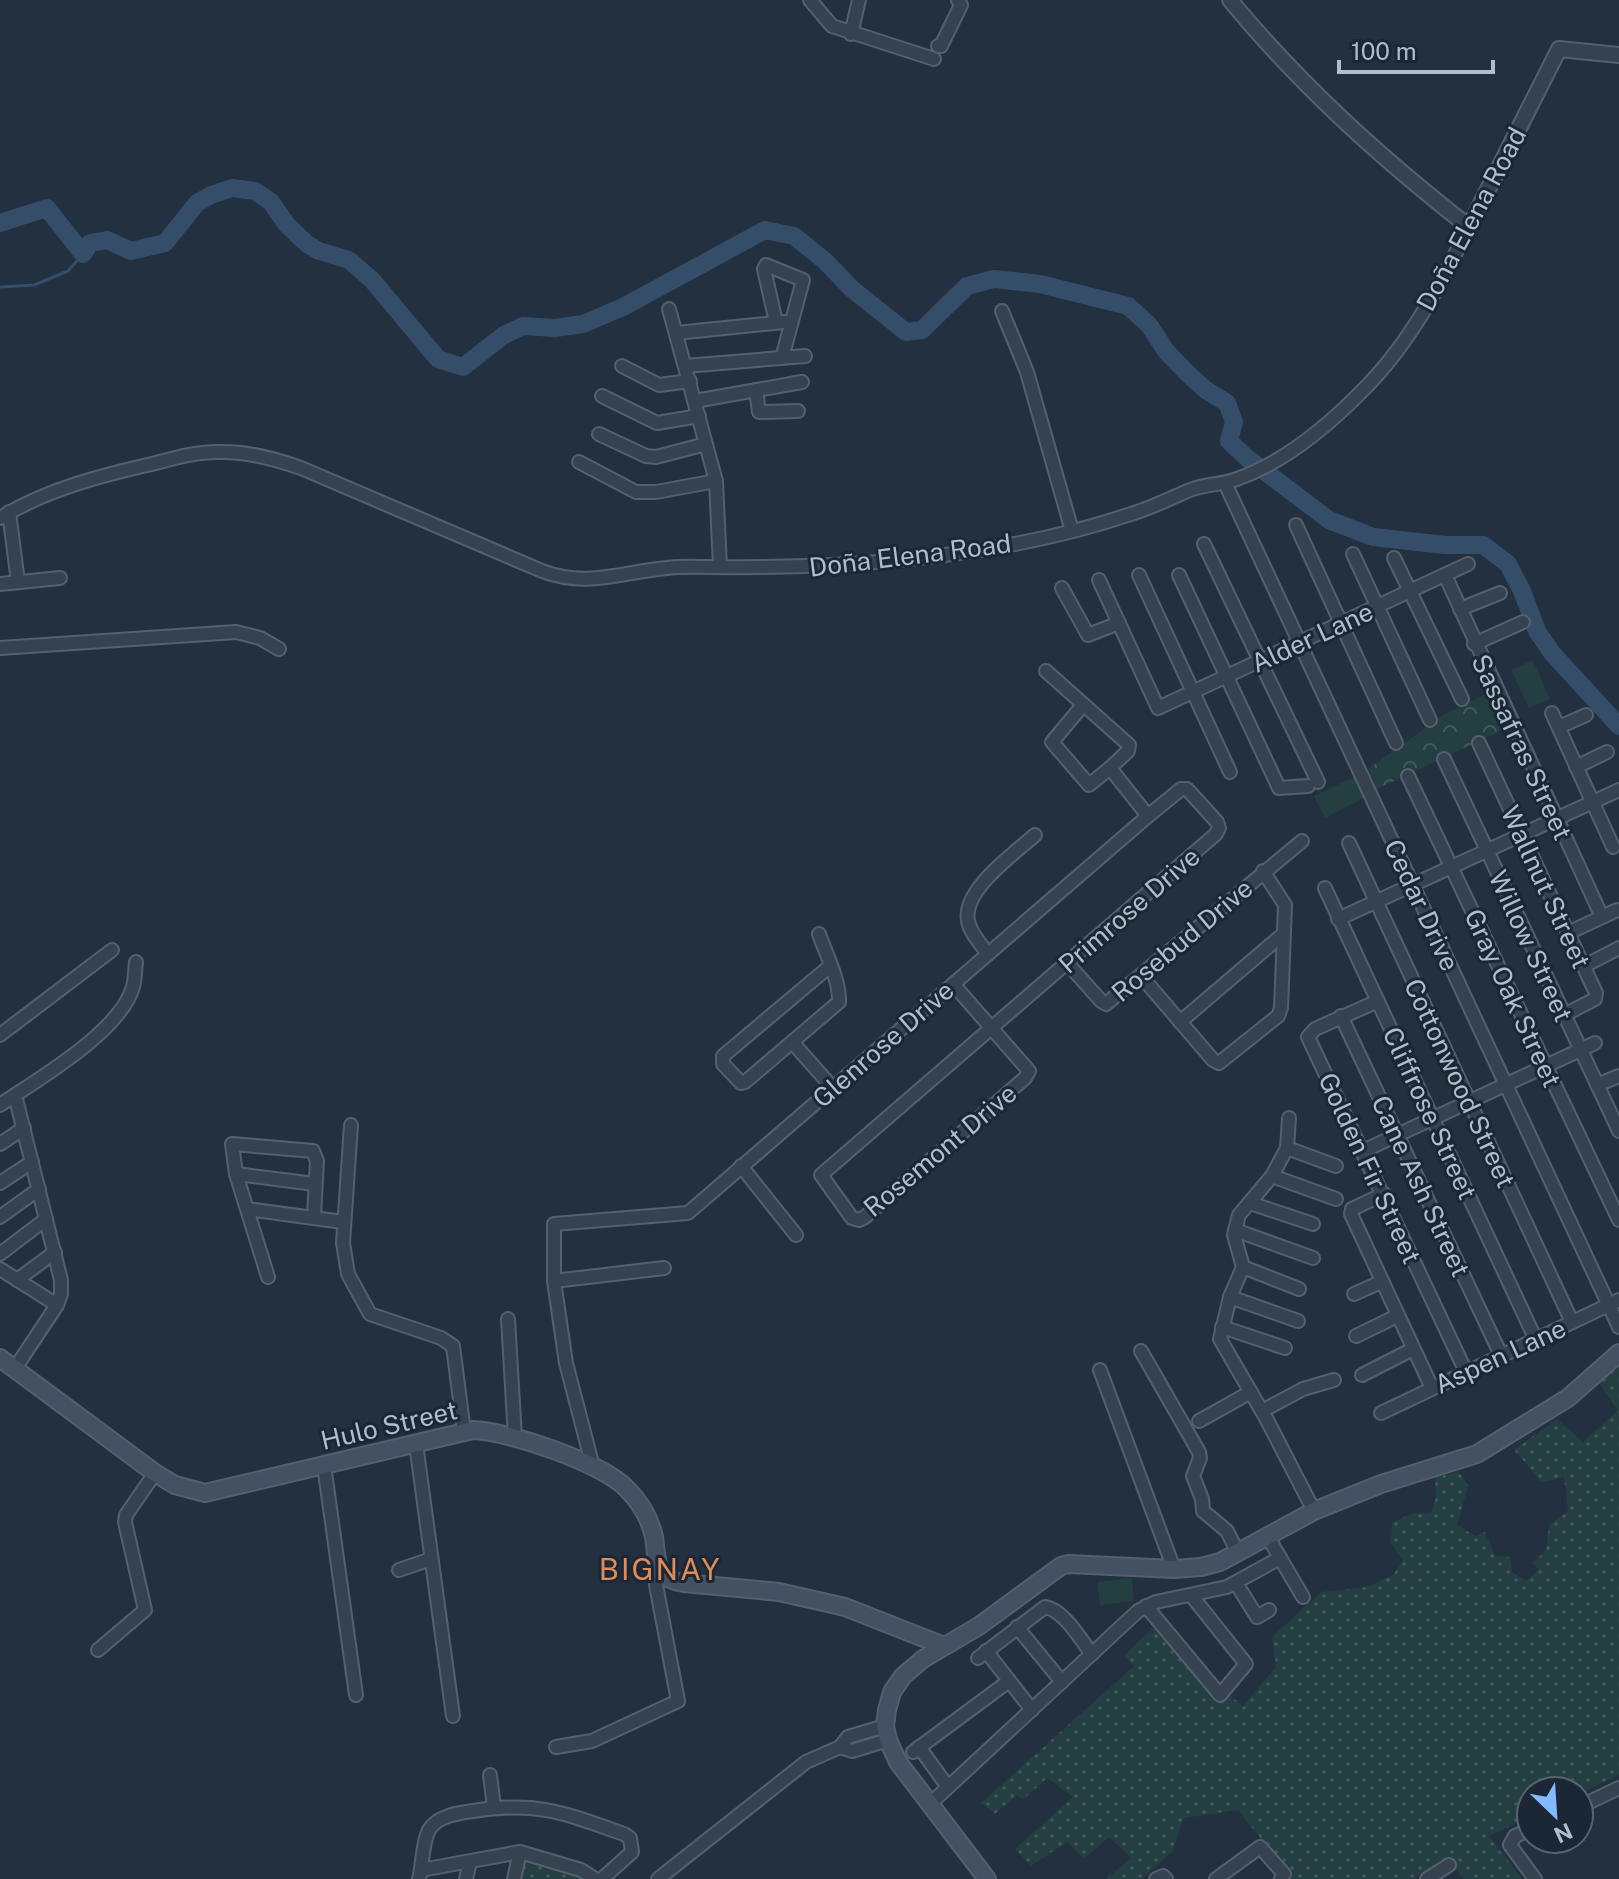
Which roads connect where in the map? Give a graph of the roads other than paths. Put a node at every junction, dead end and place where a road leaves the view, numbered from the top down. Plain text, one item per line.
1 (810, 0) edge
2 (859, 0) edge
3 (958, 0) edge
4 (1230, 0) edge
5 (822, 6) edge
6 (851, 34) junction
7 (1619, 55) edge
8 (1469, 227) junction
9 (669, 309) dead end
10 (1002, 311) dead end
11 (776, 322) junction
12 (792, 322) junction
13 (676, 333) junction
14 (805, 356) dead end
15 (782, 358) junction
16 (622, 366) dead end
17 (685, 366) junction
18 (690, 381) junction
19 (802, 382) dead end
20 (756, 390) junction
21 (602, 396) dead end
22 (695, 401) junction
23 (798, 411) dead end
24 (699, 416) junction
25 (599, 434) dead end
26 (706, 444) junction
27 (579, 462) dead end
28 (716, 481) junction
29 (1225, 483) junction
30 (4, 515) edge
31 (1296, 525) dead end
32 (1072, 531) junction
33 (1204, 544) dead end
34 (1353, 554) dead end
35 (1394, 558) dead end
36 (1468, 564) dead end
37 (720, 567) junction
38 (1139, 575) dead end
39 (1179, 575) dead end
40 (1445, 575) junction
41 (60, 578) dead end
42 (1099, 580) dead end
43 (18, 582) junction
44 (0, 584) edge
45 (1062, 588) dead end
46 (1410, 591) junction
47 (1500, 593) dead end
48 (1377, 606) junction
49 (1460, 609) junction
50 (1523, 622) dead end
51 (1119, 623) junction
52 (1341, 623) junction
53 (1300, 642) junction
54 (1474, 644) junction
55 (0, 648) edge
56 (279, 649) dead end
57 (1261, 661) junction
58 (1046, 671) dead end
59 (1228, 675) junction
60 (1194, 692) junction
61 (1462, 699) dead end
62 (1083, 705) junction
63 (1552, 713) dead end
64 (1586, 715) dead end
65 (1430, 720) dead end
66 (1559, 727) junction
67 (1396, 743) dead end
68 (1479, 743) dead end
69 (1607, 752) dead end
70 (1444, 759) dead end
71 (1576, 767) junction
72 (1110, 768) junction
73 (1230, 772) dead end
74 (1408, 776) dead end
75 (1181, 789) joint
76 (1619, 790) edge
77 (1592, 803) junction
78 (1148, 816) junction
79 (1556, 820) junction
80 (1035, 835) dead end
81 (1521, 836) junction
82 (1302, 841) dead end
83 (1349, 843) dead end
84 (1613, 847) dead end
85 (1487, 852) junction
86 (1452, 869) junction
87 (1263, 871) junction
88 (1413, 887) junction
89 (1325, 888) dead end
90 (1375, 903) junction
91 (1617, 910) edge
92 (1602, 917) junction
93 (1338, 919) junction
94 (1568, 933) junction
95 (819, 934) dead end
96 (1282, 935) junction
97 (1619, 948) edge
98 (112, 950) dead end
99 (988, 954) junction
100 (136, 962) dead end
101 (1068, 964) junction
102 (830, 966) junction
103 (1584, 966) junction
104 (1141, 976) junction
105 (953, 984) junction
106 (1378, 1001) junction
107 (1564, 1015) junction
108 (1341, 1016) junction
109 (1180, 1022) junction
110 (993, 1028) junction
111 (0, 1035) edge
112 (793, 1043) junction
113 (1595, 1043) dead end
114 (1580, 1050) junction
115 (1544, 1067) junction
116 (1619, 1076) edge
117 (1506, 1085) junction
118 (1597, 1085) junction
119 (832, 1087) junction
120 (15, 1095) junction
121 (1469, 1102) junction
122 (0, 1105) edge
123 (1616, 1116) edge
124 (1289, 1118) dead end
125 (1432, 1118) junction
126 (351, 1125) dead end
127 (24, 1128) junction
128 (1619, 1131) edge
129 (1398, 1135) junction
130 (0, 1144) edge
131 (1287, 1148) junction
132 (1363, 1151) junction
133 (32, 1162) junction
134 (741, 1166) junction
135 (1336, 1166) dead end
136 (236, 1174) junction
137 (821, 1175) joint
138 (1272, 1176) junction
139 (0, 1183) edge
140 (315, 1184) junction
141 (39, 1189) junction
142 (1384, 1194) junction
143 (1336, 1199) dead end
144 (1250, 1203) junction
145 (247, 1209) junction
146 (314, 1216) junction
147 (0, 1217) edge
148 (46, 1219) junction
149 (1619, 1220) edge
150 (343, 1222) junction
151 (1313, 1224) dead end
152 (1235, 1230) junction
153 (796, 1235) dead end
154 (55, 1252) junction
155 (0, 1254) edge
156 (1313, 1258) dead end
157 (1243, 1267) junction
158 (664, 1268) dead end
159 (0, 1269) edge
160 (268, 1277) dead end
161 (17, 1280) junction
162 (554, 1281) junction
163 (1381, 1282) junction
164 (1299, 1289) dead end
165 (1354, 1294) dead end
166 (1230, 1297) junction
167 (1614, 1302) edge
168 (57, 1305) junction
169 (1397, 1316) junction
170 (508, 1319) dead end
171 (1298, 1321) dead end
172 (1572, 1322) junction
173 (1222, 1327) junction
174 (1619, 1327) edge
175 (1356, 1336) dead end
176 (1535, 1338) junction
177 (1285, 1348) dead end
178 (1413, 1349) junction
179 (1141, 1351) dead end
180 (1619, 1353) edge
181 (1501, 1355) junction
182 (0, 1358) edge
183 (14, 1370) junction
184 (1100, 1370) dead end
185 (1466, 1372) junction
186 (1362, 1375) dead end
187 (1334, 1380) dead end
188 (1432, 1388) junction
189 (1251, 1392) junction
190 (1262, 1411) junction
191 (1381, 1413) dead end
192 (1199, 1421) dead end
193 (464, 1432) junction
194 (515, 1438) junction
195 (416, 1444) junction
196 (324, 1465) junction
197 (593, 1467) junction
198 (155, 1473) junction
199 (1314, 1511) junction
200 (1272, 1544) dead end
201 (1238, 1553) junction
202 (1280, 1558) junction
203 (431, 1559) junction
204 (1174, 1569) junction
205 (399, 1570) dead end
206 (660, 1570) junction
207 (1236, 1583) junction
208 (1191, 1595) junction
209 (1303, 1597) dead end
210 (1146, 1606) junction
211 (1269, 1610) dead end
212 (1017, 1627) junction
213 (944, 1646) junction
214 (98, 1650) dead end
215 (1092, 1654) junction
216 (1009, 1681) junction
217 (1062, 1682) junction
218 (356, 1695) dead end
219 (1032, 1710) junction
220 (453, 1716) dead end
221 (887, 1733) junction
222 (556, 1747) dead end
223 (490, 1775) dead end
224 (948, 1787) junction
225 (1619, 1788) edge
226 (1595, 1799) edge
227 (930, 1804) junction
228 (494, 1807) junction
229 (520, 1852) junction
230 (1517, 1855) edge
231 (470, 1862) junction
232 (1449, 1865) dead end
233 (420, 1874) edge
234 (466, 1879) edge
235 (514, 1879) edge
236 (595, 1879) edge
237 (602, 1879) edge
238 (658, 1879) edge
239 (987, 1879) edge
240 (1156, 1879) edge
241 (1166, 1879) edge
242 (1216, 1879) edge
243 (1281, 1879) edge
244 (1427, 1879) edge
245 (1535, 1879) edge

1 - 5 street
2 - 6 street
3 - 6 street
4 - 8 street
5 - 6 street
7 - 8 street, Doña Elena Road
8 - 29 street, Doña Elena Road
9 - 13 street
10 - 32 street
11 - 12 street
11 - 12 street
11 - 13 street
12 - 15 street
13 - 17 street
14 - 15 street
15 - 17 street
16 - 18 street
17 - 18 street
18 - 22 street
19 - 20 street
20 - 22 street
20 - 23 street
21 - 24 street
22 - 24 street
24 - 26 street
25 - 26 street
26 - 28 street
27 - 28 street
28 - 37 street
29 - 32 street, Doña Elena Road
29 - 53 street, Cedar Drive
30 - 37 street, Doña Elena Road
30 - 43 street
31 - 52 street
32 - 37 street, Doña Elena Road
33 - 57 street
34 - 48 street
35 - 46 street
36 - 40 street, Alder Lane
38 - 60 street
39 - 59 street
40 - 46 street, Alder Lane
40 - 49 street, Sassafras Street
41 - 43 street
42 - 51 street
43 - 44 street
45 - 51 street
46 - 48 street, Alder Lane
46 - 61 street
47 - 49 street
48 - 52 street, Alder Lane
48 - 65 street
49 - 54 street, Sassafras Street
50 - 54 street
51 - 60 street, Alder Lane
52 - 53 street, Alder Lane
52 - 67 street
53 - 57 street, Alder Lane
53 - 88 street, Cedar Drive
54 - 79 street, Sassafras Street
55 - 56 street
57 - 59 street, Alder Lane
57 - 59 street
58 - 62 street
59 - 60 street, Alder Lane
60 - 73 street
62 - 72 street
62 - 72 street
63 - 66 street
64 - 66 street
66 - 71 street
68 - 81 street, Wallnut Street
69 - 71 street
70 - 85 street, Willow Street
71 - 77 street
72 - 78 street
74 - 86 street, Gray Oak Street
75 - 78 street, Glenrose Drive
75 - 101 street, Primrose Drive
76 - 77 street
77 - 79 street
77 - 84 street
78 - 99 street, Glenrose Drive
79 - 81 street
79 - 92 street, Sassafras Street
80 - 99 street
81 - 85 street
81 - 94 street, Wallnut Street
82 - 87 street, Rosebud Drive
83 - 90 street, Cottonwood Street
85 - 86 street
85 - 107 street, Willow Street
86 - 88 street
86 - 115 street, Gray Oak Street
87 - 96 street
87 - 104 street, Rosebud Drive
88 - 90 street
88 - 117 street, Cedar Drive
89 - 93 street, Cliffrose Street
90 - 93 street
90 - 121 street, Cottonwood Street
91 - 92 street
92 - 94 street
93 - 106 street, Cliffrose Street
94 - 103 street, Wallnut Street
95 - 102 street
96 - 109 street
96 - 109 street
97 - 103 street
98 - 111 street
99 - 105 street, Glenrose Drive
100 - 120 street
101 - 104 street, Rosebud Drive
101 - 110 street, Primrose Drive
102 - 112 street
102 - 112 street
103 - 107 street, Wallnut Street
104 - 109 street
105 - 110 street
105 - 119 street, Glenrose Drive
106 - 108 street, Golden Fir Street
106 - 125 street, Cliffrose Street
107 - 114 street, Willow Street
108 - 129 street, Cane Ash Street
108 - 132 street, Golden Fir Street
110 - 137 street, Primrose Drive
110 - 137 street, Rosemont Drive
112 - 119 street
113 - 114 street
114 - 115 street
114 - 118 street, Willow Street
115 - 117 street
115 - 149 street, Gray Oak Street
116 - 118 street
117 - 121 street
117 - 167 street, Cedar Drive
118 - 123 street, Willow Street
119 - 134 street, Glenrose Drive
120 - 122 street
120 - 127 street
121 - 125 street
121 - 172 street, Cottonwood Street
123 - 128 street, Willow Street
124 - 131 street
125 - 129 street
125 - 176 street, Cliffrose Street
126 - 150 street
127 - 130 street
127 - 133 street
129 - 132 street
129 - 181 street, Cane Ash Street
131 - 135 street
131 - 138 street
132 - 142 street, Golden Fir Street
133 - 139 street
133 - 141 street
134 - 153 street
134 - 162 street, Glenrose Drive
136 - 140 street
136 - 140 street
136 - 145 street
138 - 143 street
138 - 144 street
140 - 146 street
141 - 147 street
141 - 148 street
142 - 163 street
142 - 185 street, Golden Fir Street
144 - 151 street
144 - 152 street
145 - 146 street
145 - 160 street
146 - 150 street
148 - 154 street
148 - 155 street
150 - 193 street
152 - 156 street
152 - 157 street
154 - 161 street
154 - 168 street
157 - 164 street
157 - 166 street
158 - 162 street
159 - 161 street
161 - 168 street
162 - 197 street
163 - 165 street
163 - 169 street
166 - 171 street
166 - 173 street
167 - 172 street, Aspen Lane
167 - 174 street, Cedar Drive
168 - 183 street
169 - 175 street
169 - 178 street
170 - 194 street
172 - 176 street, Aspen Lane
173 - 177 street
173 - 189 street
176 - 181 street, Aspen Lane
178 - 186 street
178 - 188 street
179 - 201 street
180 - 199 main road
181 - 185 street, Aspen Lane
182 - 183 main road, Hulo Street
183 - 198 main road, Hulo Street
184 - 204 street
185 - 188 street, Aspen Lane
187 - 190 street
188 - 191 street, Aspen Lane
189 - 190 street
189 - 192 street
190 - 199 street
193 - 194 main road, Hulo Street
193 - 195 main road, Hulo Street
194 - 197 main road, Hulo Street
195 - 196 main road, Hulo Street
195 - 203 street
196 - 198 main road, Hulo Street
196 - 218 street
197 - 206 main road, Hulo Street
198 - 214 street
199 - 201 main road
200 - 202 street
201 - 204 main road
202 - 207 street
202 - 209 street
203 - 205 street
203 - 220 street
204 - 213 main road
206 - 213 main road
206 - 222 street
207 - 208 street
207 - 211 street
208 - 210 street
208 - 210 street
210 - 215 street
212 - 215 street
212 - 216 street
212 - 217 street
213 - 221 main road
215 - 217 street
216 - 219 street
216 - 224 street
217 - 219 street
219 - 224 street
221 - 227 main road
221 - 238 street
223 - 228 street
224 - 227 street
225 - 226 street
227 - 239 main road
228 - 233 street
228 - 237 street
229 - 231 street
229 - 235 street
229 - 236 street
230 - 245 street
231 - 233 street
231 - 234 street
232 - 244 street
240 - 241 street
242 - 243 street

